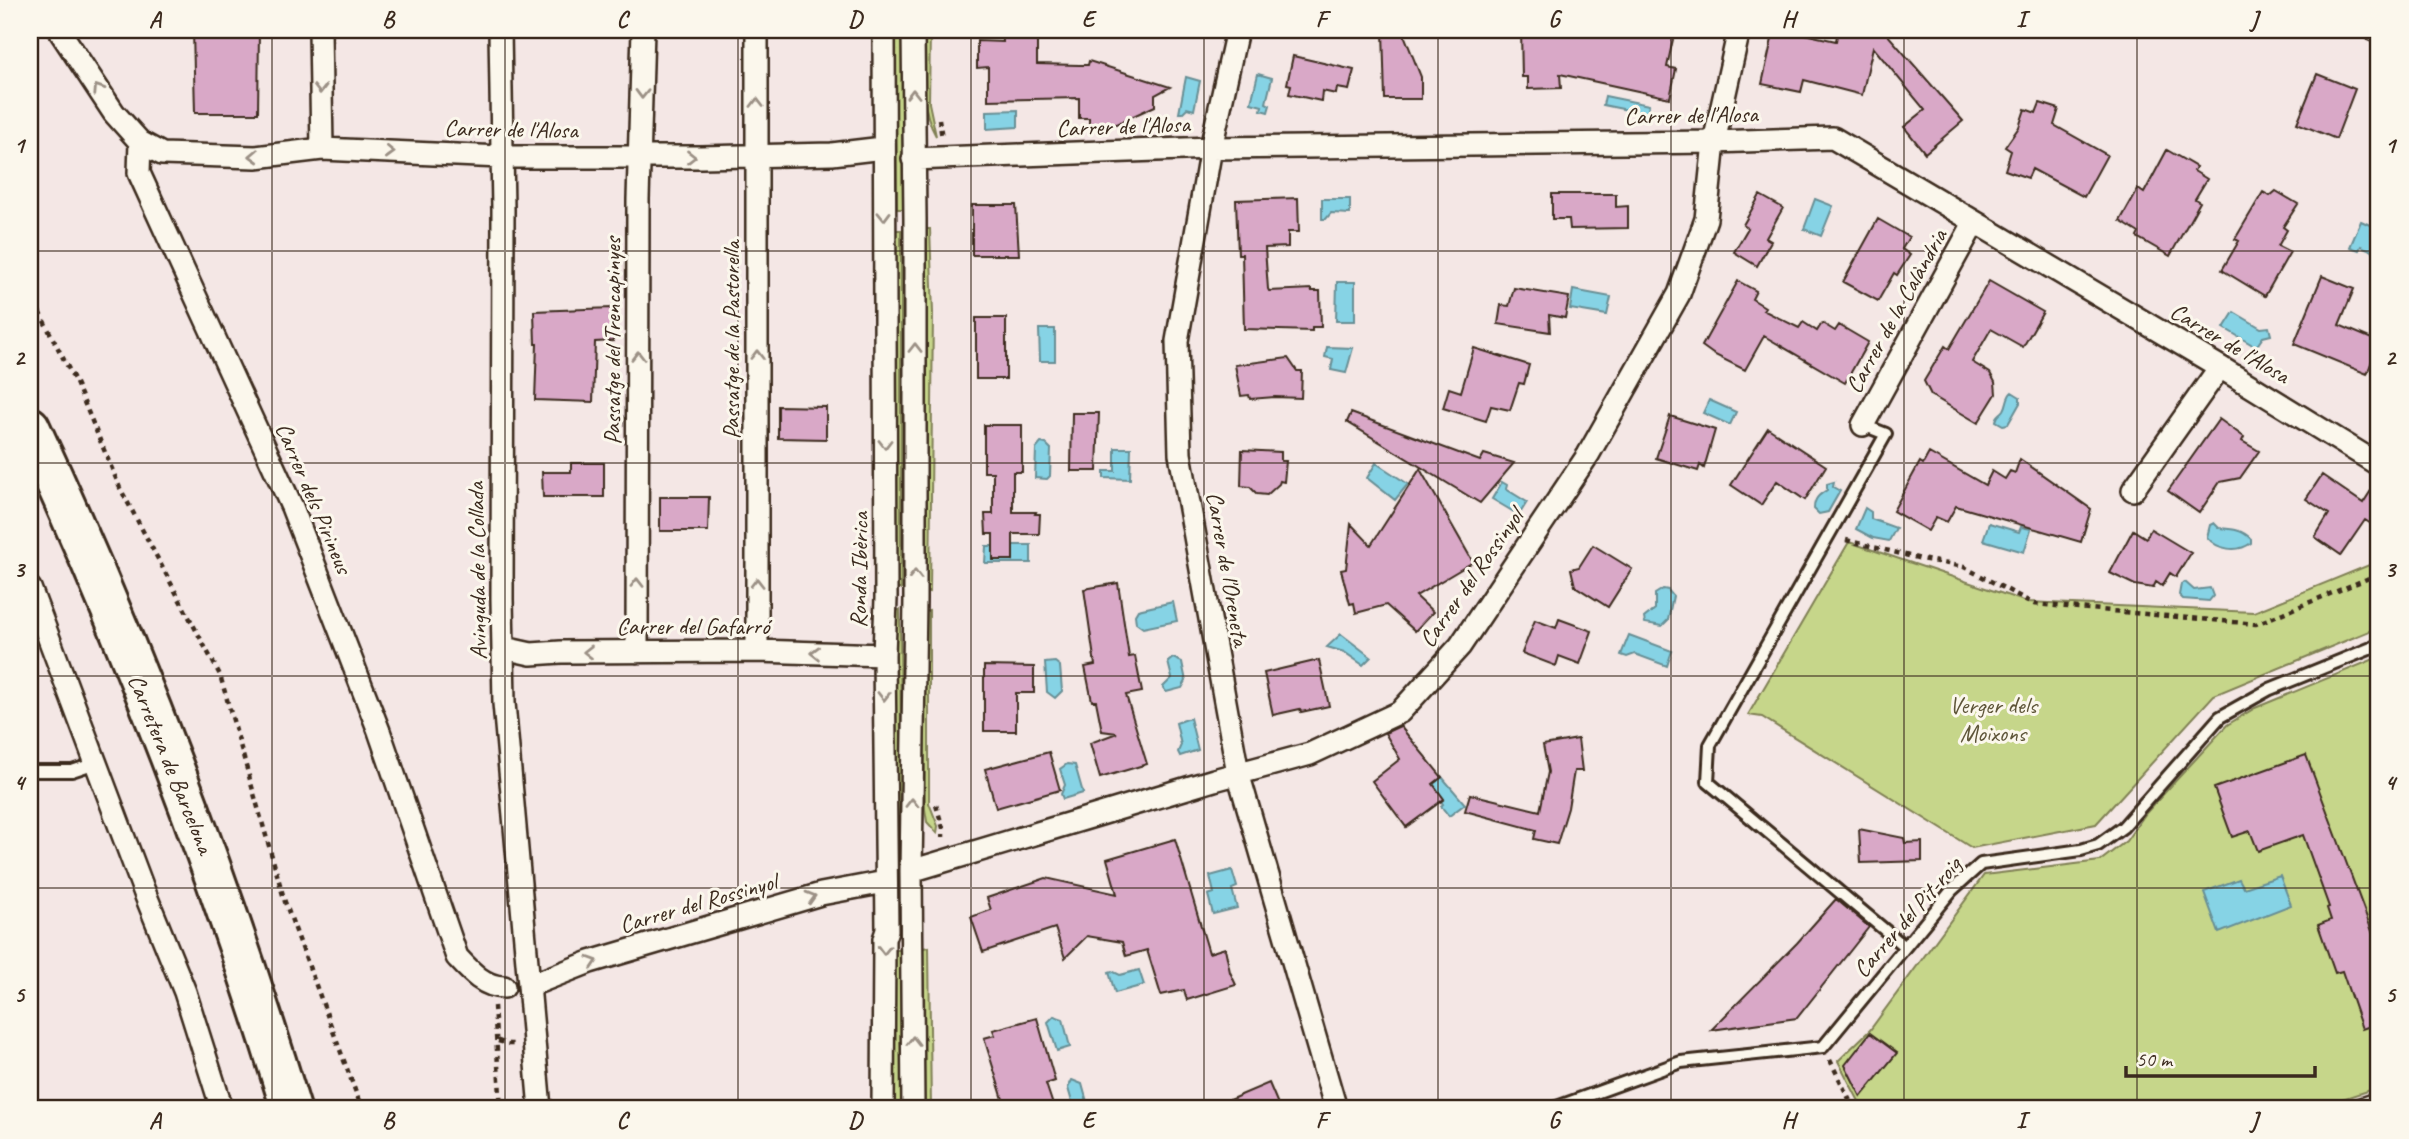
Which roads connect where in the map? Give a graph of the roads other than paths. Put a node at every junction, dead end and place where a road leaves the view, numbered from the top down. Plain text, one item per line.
1 (59, 30) edge
2 (320, 30) edge
3 (500, 30) edge
4 (643, 30) edge
5 (757, 30) edge
6 (884, 30) edge
7 (914, 30) edge
8 (1237, 30) edge
9 (1739, 30) edge
10 (140, 142) junction
11 (1714, 142) junction
12 (883, 148) junction
13 (1211, 148) junction
14 (321, 149) junction
15 (757, 155) junction
16 (501, 157) junction
17 (639, 158) junction
18 (913, 159) junction
19 (1974, 223) junction
20 (2220, 367) junction
21 (1863, 425) joint
22 (30, 427) edge
23 (2379, 465) edge
24 (2133, 490) dead end
25 (30, 588) edge
26 (2379, 645) edge
27 (504, 649) junction
28 (757, 651) junction
29 (637, 652) junction
30 (884, 655) junction
31 (96, 762) junction
32 (30, 771) edge
33 (1238, 773) junction
34 (911, 871) junction
35 (885, 882) junction
36 (1905, 947) junction
37 (529, 986) junction
38 (499, 996) road end
39 (2379, 1103) edge
40 (222, 1109) edge
41 (291, 1109) edge
42 (540, 1109) edge
43 (883, 1109) edge
44 (913, 1109) edge
45 (1336, 1109) edge
46 (1551, 1109) edge
47 (2361, 1109) edge

10 -> 1 street
2 -> 14 street
3 - 16 street, Avinguda de la Collada
4 -> 17 street, Passatge del Trencapinyes
15 -> 5 street, Passatge de la Pastorella
6 - 12 street, Ronda Ibèrica
18 -> 7 street
8 - 13 street, Carrer de l'Oreneta
9 - 11 street, Carrer del Rossinyol
14 -> 10 street, Carrer de l'Alosa
10 - 38 street, Carrer dels Pirineus
11 - 13 street, Carrer de l'Alosa
11 - 19 street, Carrer de l'Alosa
11 - 33 street, Carrer del Rossinyol
12 - 15 street, Carrer de l'Alosa
12 -> 30 street, Ronda Ibèrica
13 - 18 street, Carrer de l'Alosa
13 - 33 street, Carrer de l'Oreneta
14 -> 16 street, Carrer de l'Alosa
17 -> 15 street, Carrer de l'Alosa
28 -> 15 street, Passatge de la Pastorella
16 - 17 street, Carrer de l'Alosa
16 - 27 street, Avinguda de la Collada
29 -> 17 street, Passatge del Trencapinyes
34 -> 18 street
19 - 20 street, Carrer de l'Alosa
19 - 21 street, Carrer de la Calàndria
20 - 23 street, Carrer de l'Alosa
20 - 24 street
21 - 36 lane
22 - 41 highway, Carretera de Barcelona
25 - 31 street
26 - 36 lane, Carrer del Pit-roig
29 -> 27 street, Carrer del Gafarró
27 - 37 street, Avinguda de la Collada
28 - 29 street, Carrer del Gafarró
30 -> 28 street, Carrer del Gafarró
30 -> 35 street, Ronda Ibèrica
31 - 32 lane
31 - 40 street
33 - 34 street, Carrer del Rossinyol
33 - 45 street, Carrer de l'Oreneta
44 -> 34 street
37 -> 35 street, Carrer del Rossinyol
35 -> 43 street, Ronda Ibèrica
36 - 46 lane, Carrer del Pit-roig
37 - 42 street, Avinguda de la Collada
39 - 47 street

